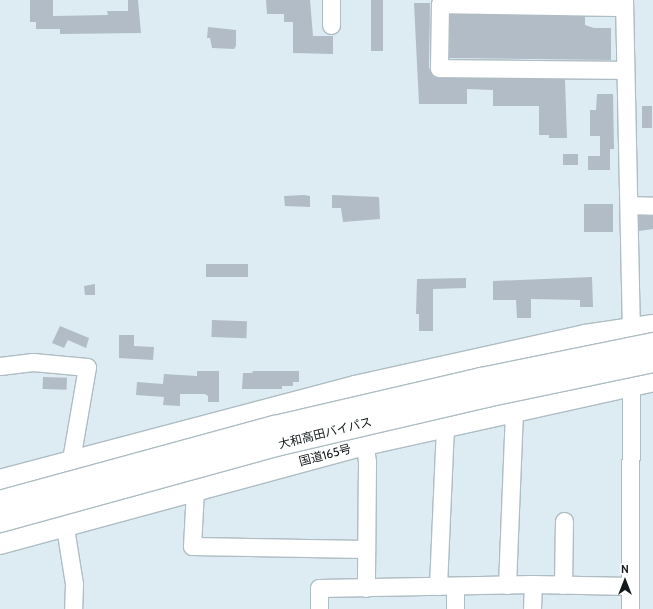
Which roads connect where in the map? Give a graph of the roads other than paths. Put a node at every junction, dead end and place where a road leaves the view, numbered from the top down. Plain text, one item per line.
1 (331, 0) edge
2 (624, 3) edge
3 (332, 25) dead end
4 (625, 70) junction
5 (629, 205) junction
6 (653, 206) edge
7 (653, 316) edge
8 (653, 326) edge
9 (631, 328) junction
10 (653, 344) edge
11 (478, 359) junction
12 (0, 366) edge
13 (648, 377) edge
14 (355, 387) junction
15 (514, 410) junction
16 (490, 415) junction
17 (203, 425) junction
18 (445, 426) junction
19 (365, 444) junction
20 (67, 461) junction
21 (0, 481) edge
22 (198, 488) junction
23 (0, 502) edge
24 (0, 521) edge
25 (564, 521) dead end
26 (63, 524) junction
27 (0, 542) edge
28 (365, 549) junction
29 (533, 584) junction
30 (507, 585) junction
31 (563, 585) junction
32 (447, 586) junction
33 (630, 586) junction
34 (366, 588) junction
35 (73, 609) edge
36 (319, 609) edge
37 (455, 609) edge
38 (532, 609) edge
39 (630, 609) edge

1 - 3 street
2 - 4 street
2 - 4 street
4 - 5 street
5 - 6 street
5 - 9 street
7 - 9 street
8 - 9 highway
9 - 11 highway
9 - 13 street
10 - 23 highway, 大和高田バイパス, bridge
11 - 14 highway
11 - 16 street
12 - 20 street
13 - 15 highway, 国道165号
13 - 24 highway, 大和高田バイパス, bridge
13 - 33 street
14 - 17 highway
14 - 19 street
15 - 16 highway, 国道165号
15 - 30 street
16 - 18 highway, 国道165号
17 - 20 highway
17 - 22 street
18 - 19 highway, 国道165号
18 - 32 street
19 - 22 highway, 国道165号
19 - 28 street
20 - 21 highway
20 - 26 street
22 - 26 highway, 国道165号
22 - 28 street
25 - 31 street
26 - 27 highway, 国道165号
26 - 35 street
28 - 34 street
29 - 30 street
29 - 31 street
29 - 38 street
30 - 32 street
31 - 33 street
32 - 34 street
32 - 37 street
33 - 39 street
34 - 36 street

